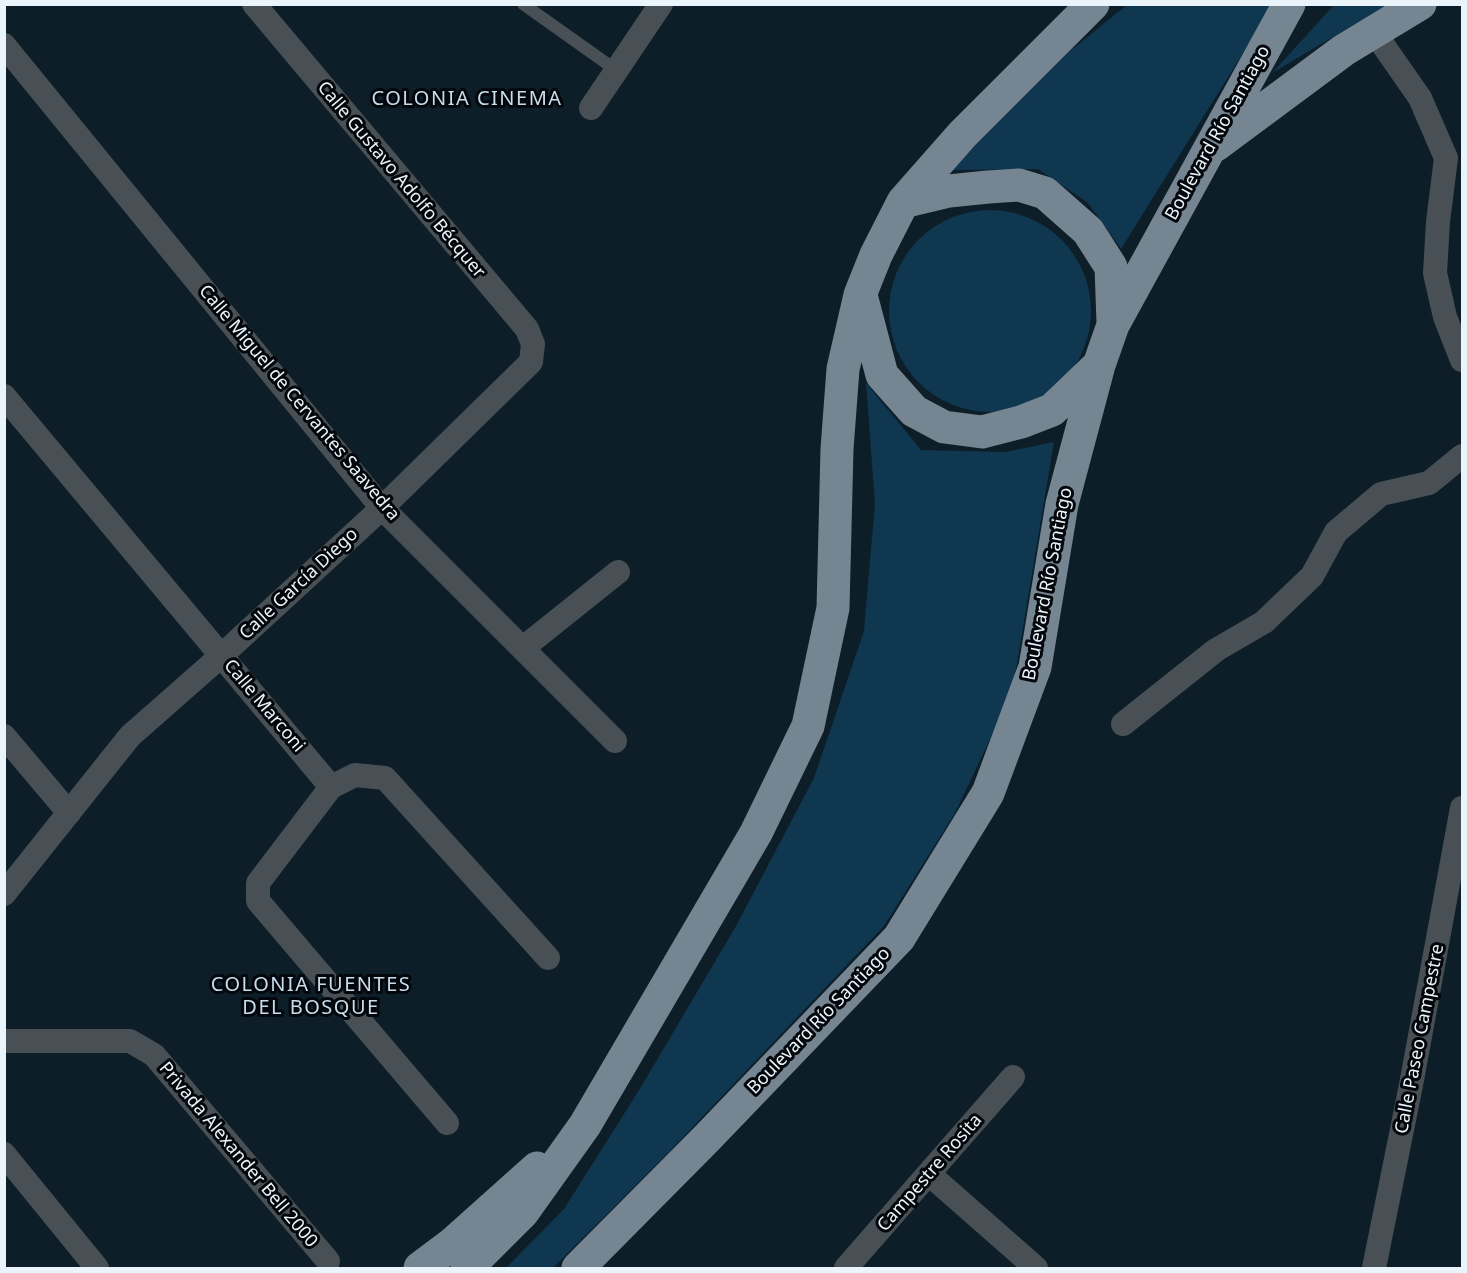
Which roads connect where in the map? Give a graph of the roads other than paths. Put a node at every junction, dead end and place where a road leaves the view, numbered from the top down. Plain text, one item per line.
1 (254, 4) edge
2 (523, 4) edge
3 (661, 4) edge
4 (1093, 4) edge
5 (1289, 4) edge
6 (1420, 4) edge
7 (1374, 32) junction
8 (4, 45) edge
9 (616, 70) junction
10 (591, 108) dead end
11 (1207, 152) junction
12 (903, 202) junction
13 (860, 294) junction
14 (1113, 325) junction
15 (1462, 360) edge
16 (531, 362) joint
17 (1099, 365) junction
18 (4, 396) edge
19 (1462, 456) edge
20 (382, 508) junction
21 (618, 572) dead end
22 (524, 648) junction
23 (221, 656) junction
24 (1123, 723) dead end
25 (4, 736) edge
26 (615, 741) dead end
27 (331, 787) junction
28 (1462, 808) edge
29 (69, 813) junction
30 (4, 894) edge
31 (548, 957) dead end
32 (4, 1041) edge
33 (1013, 1077) dead end
34 (447, 1123) dead end
35 (585, 1125) junction
36 (4, 1154) edge
37 (929, 1174) junction
38 (328, 1261) dead end
39 (96, 1269) edge
40 (420, 1269) edge
41 (467, 1269) edge
42 (578, 1269) edge
43 (846, 1269) edge
44 (1036, 1269) edge
45 (1374, 1269) edge

1 - 16 street, Calle Gustavo Adolfo Bécquer
2 - 9 lane
3 - 9 street
4 - 12 main road
5 - 11 main road, Boulevard Río Santiago
6 - 7 main road
7 - 11 main road
7 - 15 street
8 - 20 street, Calle Miguel de Cervantes Saavedra
9 - 10 street
11 - 14 main road, Boulevard Río Santiago
12 - 13 main road
12 - 14 main road
13 - 17 main road
13 - 35 main road
14 - 17 main road, Boulevard Río Santiago
16 - 20 street, Calle García Diego
17 - 42 main road, Boulevard Río Santiago
18 - 23 street, Calle Marconi
19 - 24 street
20 - 22 street, Calle Miguel de Cervantes Saavedra
20 - 23 street, Calle García Diego
21 - 22 street
22 - 26 street, Calle Miguel de Cervantes Saavedra
23 - 27 street, Calle Marconi
23 - 29 street, Calle García Diego
25 - 29 street
27 - 31 street
27 - 34 street
28 - 45 street, Calle Paseo Campestre
29 - 30 street, Calle García Diego
32 - 38 street, Privada Alexander Bell 2000
33 - 37 street, Campestre Rosita
35 - 40 main road
35 - 41 main road
36 - 39 street
37 - 43 street, Campestre Rosita
37 - 44 street

